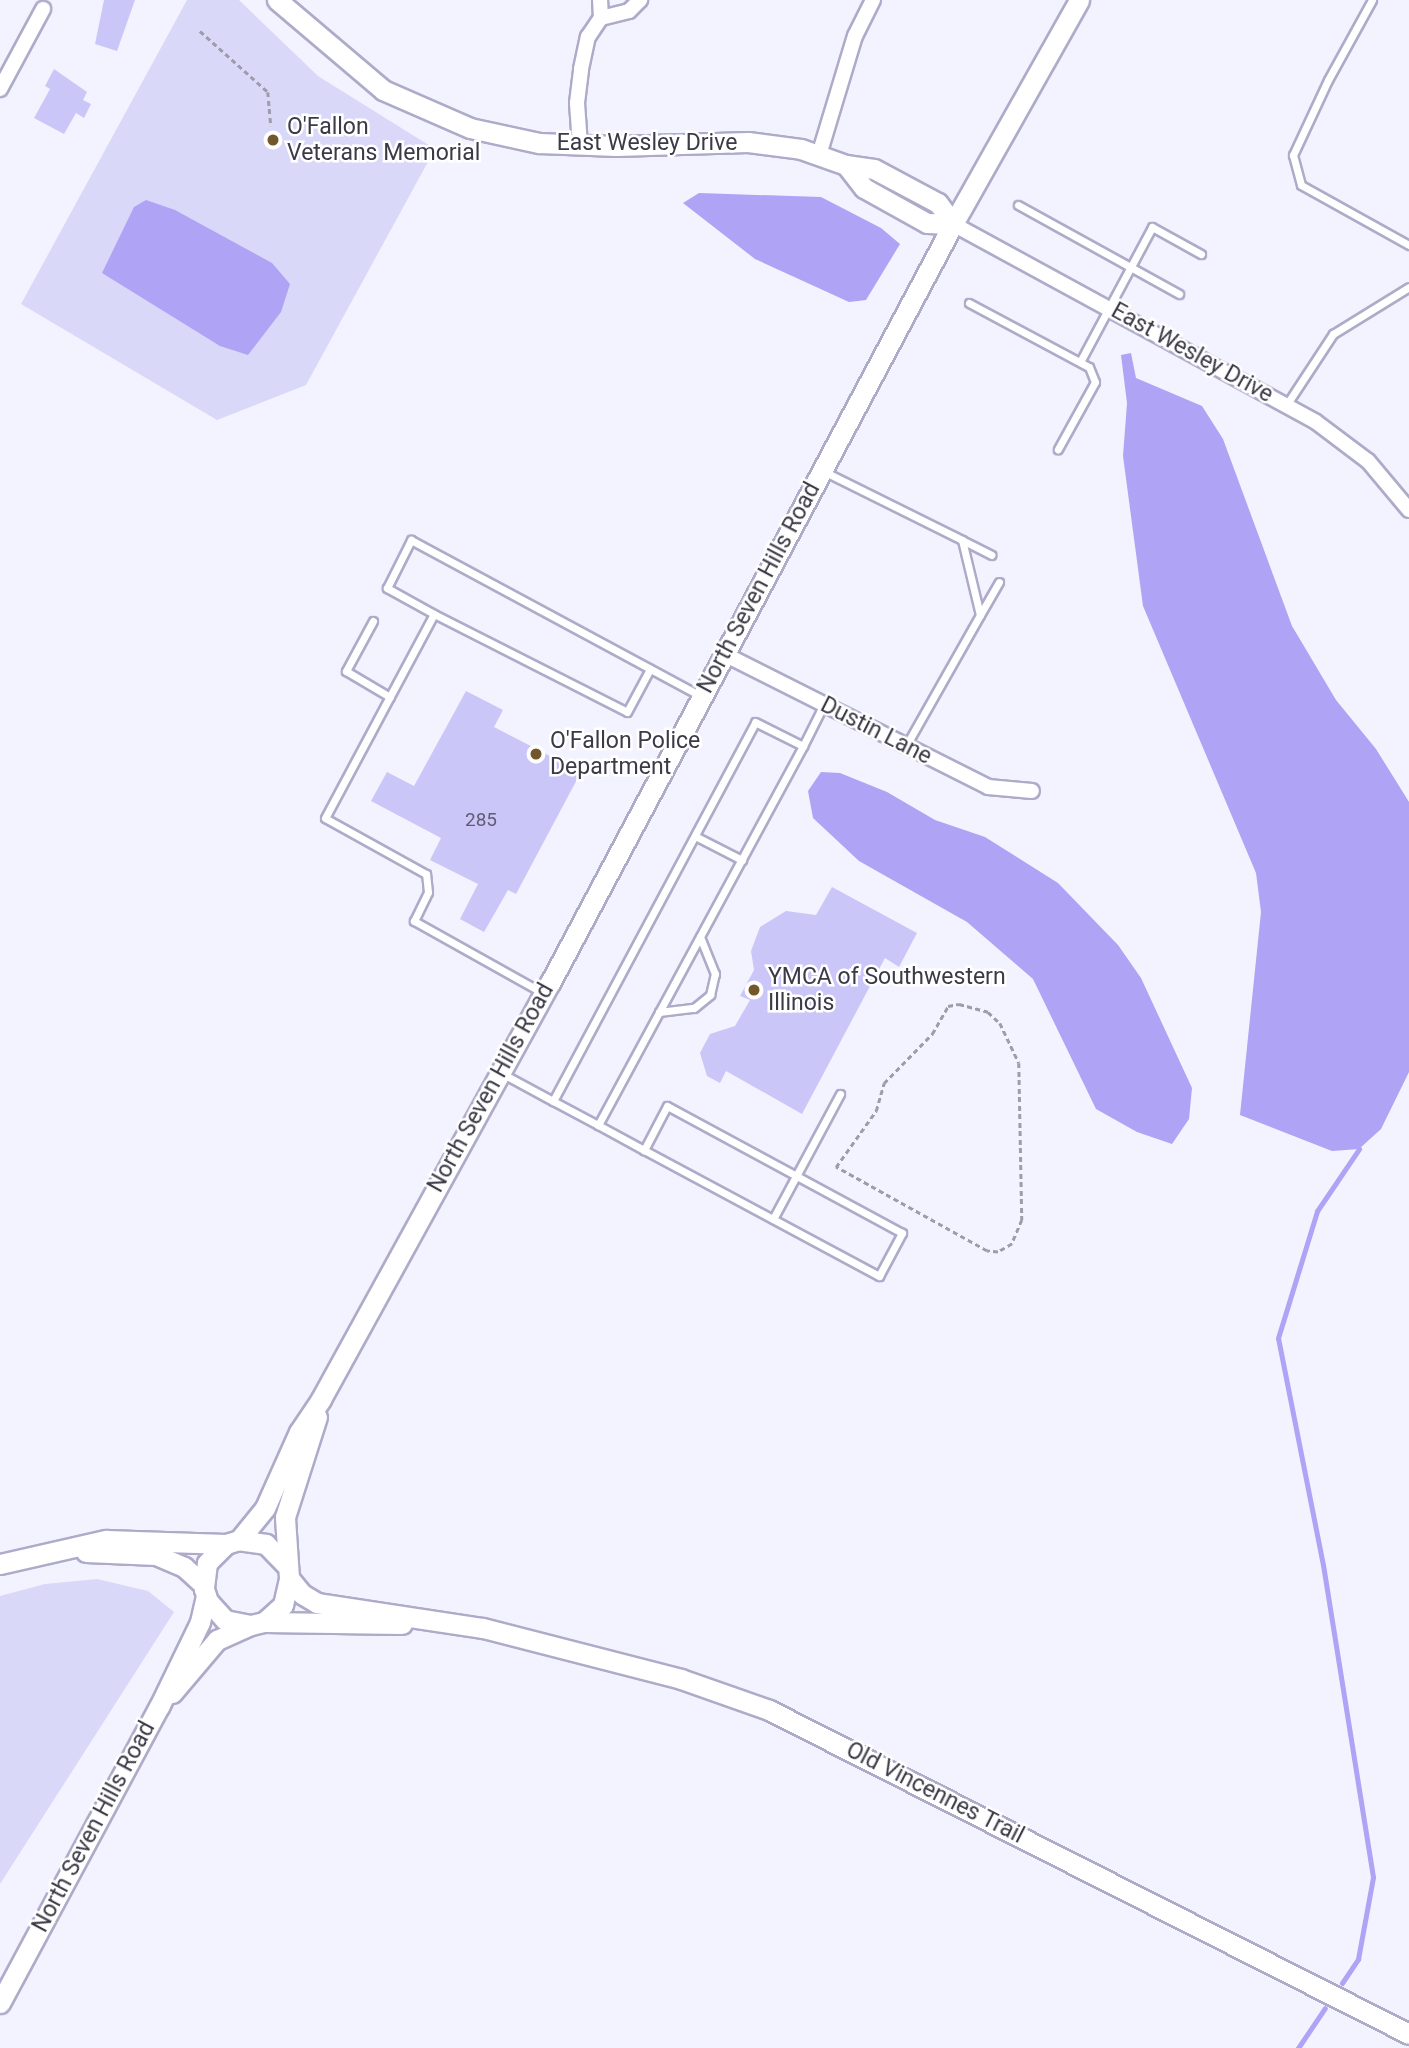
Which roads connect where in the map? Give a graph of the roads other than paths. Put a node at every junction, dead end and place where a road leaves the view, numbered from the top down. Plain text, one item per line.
1 (600, 0) edge
2 (640, 0) edge
3 (873, 0) edge
4 (1079, 0) edge
5 (1372, 0) edge
6 (287, 4) edge
7 (43, 9) dead end
8 (601, 18) junction
9 (0, 89) edge
10 (580, 145) junction
11 (819, 155) junction
12 (1018, 205) dead end
13 (953, 224) junction
14 (1409, 245) edge
15 (1201, 254) dead end
16 (1130, 266) junction
17 (1409, 287) edge
18 (1179, 294) dead end
19 (969, 303) dead end
20 (1108, 307) junction
21 (1080, 362) junction
22 (1287, 404) junction
23 (1058, 449) dead end
24 (822, 471) junction
25 (1409, 510) edge
26 (962, 540) junction
27 (991, 555) dead end
28 (999, 582) dead end
29 (434, 614) junction
30 (981, 615) junction
31 (373, 621) dead end
32 (724, 654) junction
33 (650, 669) junction
34 (702, 696) junction
35 (390, 697) junction
36 (824, 704) junction
37 (803, 746) junction
38 (906, 746) junction
39 (1032, 791) dead end
40 (695, 836) junction
41 (742, 860) junction
42 (700, 937) junction
43 (544, 993) junction
44 (660, 1012) junction
45 (499, 1072) junction
46 (840, 1094) dead end
47 (553, 1101) junction
48 (598, 1125) junction
49 (643, 1150) junction
50 (795, 1175) junction
51 (772, 1219) junction
52 (321, 1399) junction
53 (233, 1542) junction
54 (71, 1550) junction
55 (0, 1564) edge
56 (287, 1571) junction
57 (205, 1591) junction
58 (435, 1621) junction
59 (257, 1624) junction
60 (159, 1707) junction
61 (0, 2003) edge
62 (1409, 2034) edge

1 - 8 street
2 - 8 street
3 - 11 street
4 - 13 street, North Seven Hills Road
5 - 14 lane
6 - 10 street, East Wesley Drive
7 - 9 street
8 - 10 street
10 - 11 street, East Wesley Drive
11 - 13 street, East Wesley Drive
12 - 16 lane
13 - 20 street, East Wesley Drive
13 - 24 street, North Seven Hills Road
15 - 16 lane
16 - 18 lane
16 - 20 lane
17 - 22 lane
19 - 21 lane
20 - 21 lane
20 - 22 street, East Wesley Drive
21 - 23 lane
22 - 25 street, East Wesley Drive
24 - 26 lane
24 - 32 street, North Seven Hills Road
26 - 27 lane
26 - 30 lane
28 - 30 lane
29 - 33 lane
29 - 33 lane
29 - 35 lane
30 - 38 lane
31 - 35 lane
32 - 34 street, North Seven Hills Road
32 - 36 street, Dustin Lane
33 - 34 lane
34 - 43 street, North Seven Hills Road
35 - 43 lane
36 - 37 lane
36 - 38 street, Dustin Lane
37 - 40 lane
37 - 41 lane
38 - 39 street, Dustin Lane
40 - 41 lane
40 - 47 lane
41 - 42 lane
42 - 44 lane
42 - 44 lane
43 - 45 street, North Seven Hills Road
44 - 48 lane
45 - 47 lane
45 - 52 street, North Seven Hills Road
46 - 50 lane
47 - 48 lane
48 - 49 lane
49 - 50 lane
49 - 51 lane
50 - 51 lane
50 - 51 lane
52 - 53 street, North Seven Hills Road
52 - 56 street, North Seven Hills Road
53 - 54 street
53 - 56 street
53 - 57 street
54 - 55 street
54 - 57 street
56 - 58 street, Old Vincennes Trail
56 - 59 street
57 - 59 street
57 - 60 street, North Seven Hills Road
58 - 59 street, Old Vincennes Trail
58 - 62 street, Old Vincennes Trail
59 - 60 street, North Seven Hills Road
60 - 61 street, North Seven Hills Road

